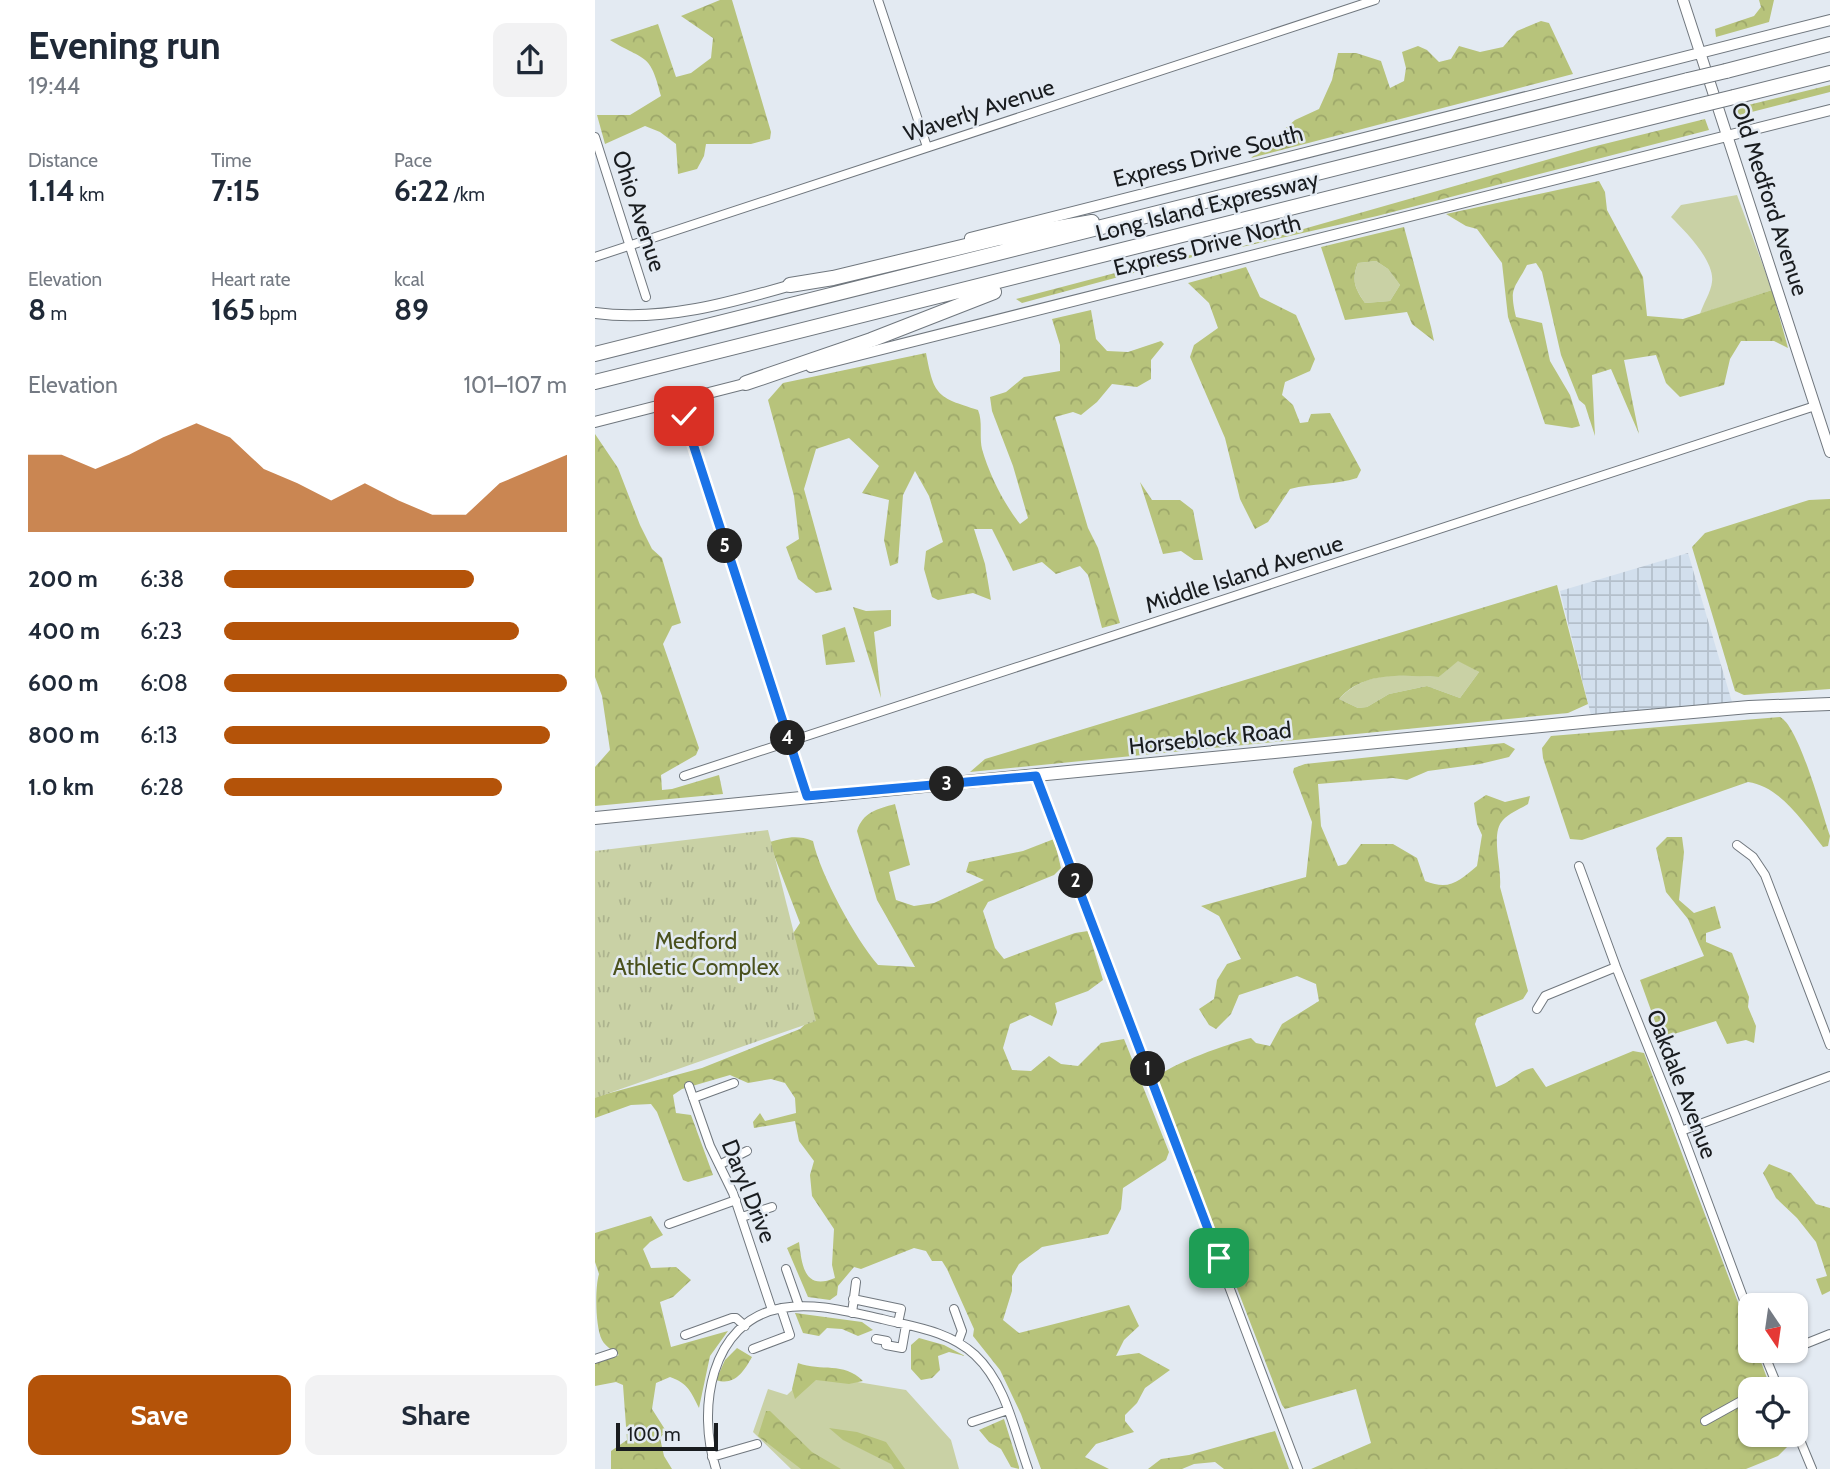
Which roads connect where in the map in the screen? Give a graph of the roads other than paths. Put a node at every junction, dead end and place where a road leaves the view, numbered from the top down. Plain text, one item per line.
1 (878, 0) edge
2 (1683, 0) edge
3 (1370, 1) edge
4 (1830, 20) edge
5 (1830, 44) edge
6 (1700, 52) junction
7 (1830, 73) edge
8 (1830, 110) edge
9 (1728, 136) junction
10 (595, 137) edge
11 (927, 147) junction
12 (1139, 218) junction
13 (629, 244) junction
14 (595, 257) edge
15 (1098, 257) junction
16 (790, 285) junction
17 (646, 297) dead end
18 (595, 313) edge
19 (595, 354) edge
20 (595, 382) edge
21 (746, 383) junction
22 (1815, 406) junction
23 (684, 416) dead end
24 (595, 422) edge
25 (1830, 452) edge
26 (1830, 704) edge
27 (790, 743) junction
28 (684, 776) dead end
29 (1036, 776) junction
30 (807, 796) junction
31 (595, 818) edge
32 (1737, 845) dead end
33 (1579, 866) dead end
34 (1616, 967) junction
35 (1537, 1009) dead end
36 (1830, 1045) edge
37 (1830, 1076) edge
38 (734, 1083) dead end
39 (689, 1086) dead end
40 (693, 1098) junction
41 (1681, 1131) junction
42 (747, 1151) dead end
43 (721, 1164) junction
44 (736, 1200) junction
45 (772, 1207) dead end
46 (742, 1217) junction
47 (669, 1224) dead end
48 (786, 1269) dead end
49 (856, 1282) dead end
50 (1741, 1293) edge
51 (853, 1299) junction
52 (799, 1306) junction
53 (954, 1308) dead end
54 (777, 1309) junction
55 (852, 1313) junction
56 (902, 1324) junction
57 (745, 1326) junction
58 (1830, 1334) edge
59 (685, 1335) dead end
60 (876, 1339) dead end
61 (958, 1342) junction
62 (1808, 1343) edge
63 (753, 1349) dead end
64 (613, 1353) dead end
65 (595, 1359) edge
66 (1738, 1403) edge
67 (1008, 1409) junction
68 (1705, 1421) dead end
69 (972, 1422) dead end
70 (757, 1444) dead end
71 (1803, 1447) edge
72 (712, 1457) junction
73 (716, 1469) edge
74 (1028, 1469) edge
75 (1298, 1469) edge
76 (1812, 1469) edge

1 - 11 street
2 - 6 main road, Old Medford Avenue
3 - 11 street, Waverly Avenue
4 - 6 main road, Express Drive South
5 - 12 highway, Long Island Expressway, bridge
6 - 9 main road, Old Medford Avenue
6 - 16 main road, Express Drive South
7 - 15 highway, Long Island Expressway, bridge
8 - 9 main road, Express Drive North
9 - 21 main road, Express Drive North
9 - 22 main road, Old Medford Avenue
10 - 13 street, Ohio Avenue
11 - 13 street, Waverly Avenue
12 - 16 highway
12 - 19 highway, Long Island Expressway
13 - 14 street, Waverly Avenue
13 - 17 street, Ohio Avenue
15 - 20 highway, Long Island Expressway
15 - 21 highway
16 - 18 main road, Express Drive South
21 - 24 main road, Express Drive North
22 - 25 main road, Old Medford Avenue
22 - 27 street, Middle Island Avenue
23 - 27 street
26 - 29 main road, Horseblock Road
27 - 28 street, Middle Island Avenue
27 - 30 street
29 - 30 main road, Horseblock Road
29 - 75 street
30 - 31 main road, Horseblock Road
32 - 36 street
33 - 34 street, Oakdale Avenue
34 - 35 street
34 - 41 street, Oakdale Avenue
37 - 41 street
38 - 40 street
39 - 40 street, Daryl Drive
40 - 43 street, Daryl Drive
41 - 50 street, Oakdale Avenue
42 - 43 street
43 - 44 street, Daryl Drive
44 - 46 street, Daryl Drive
44 - 47 street
45 - 46 street
46 - 54 street, Daryl Drive
48 - 52 street
49 - 51 street
51 - 55 street
51 - 56 street
52 - 54 street
52 - 55 street
53 - 61 street
54 - 57 street
54 - 63 street, Daryl Drive
55 - 56 street
56 - 60 street
56 - 61 street
57 - 59 street
57 - 72 street
58 - 62 street
61 - 67 street
64 - 65 street
66 - 68 street
67 - 69 street
67 - 74 street
70 - 72 street
71 - 76 street
72 - 73 street

